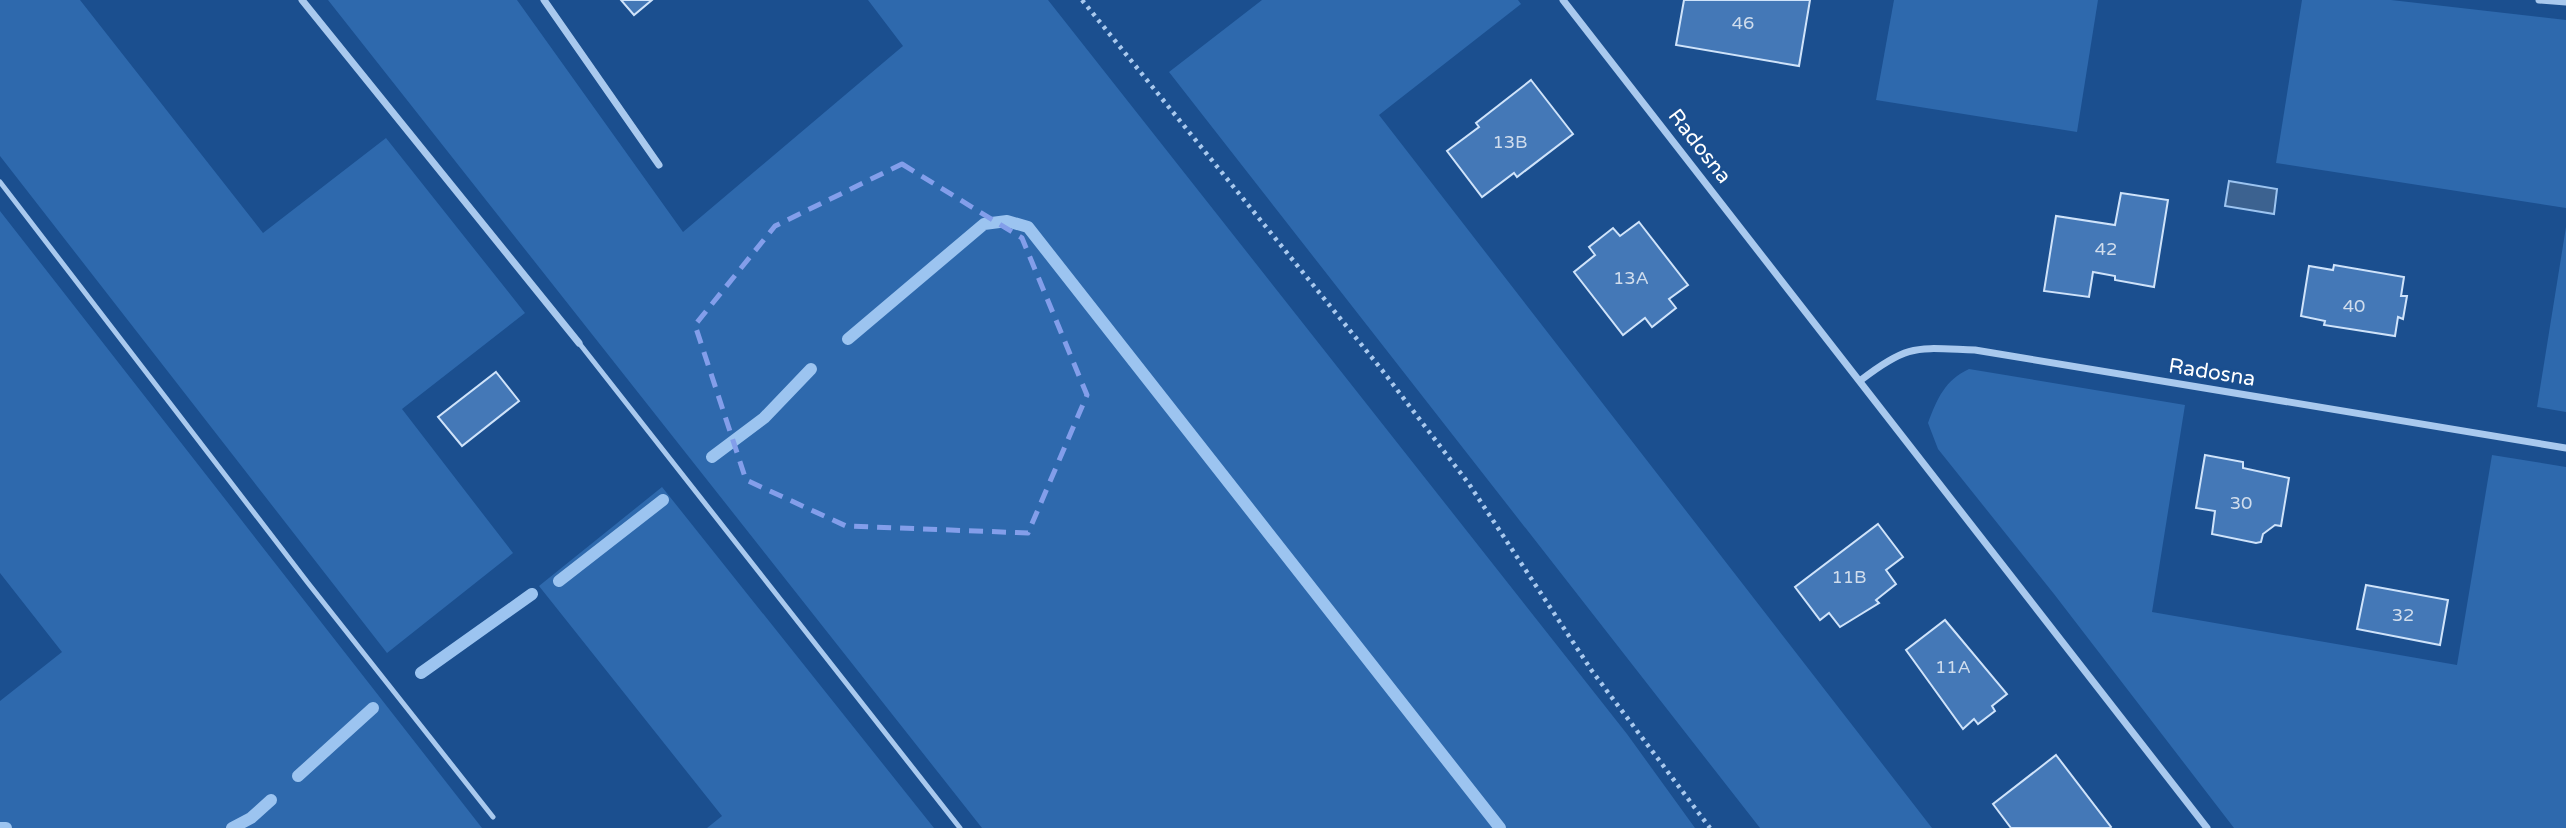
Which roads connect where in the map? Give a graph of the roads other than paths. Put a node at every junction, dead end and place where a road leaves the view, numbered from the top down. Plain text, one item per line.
1 (302, 0) edge
2 (544, 0) edge
3 (1563, 0) edge
4 (2539, 0) edge
5 (2566, 2) edge
6 (659, 164) dead end
7 (0, 182) edge
8 (579, 343) joint
9 (1861, 380) junction
10 (2566, 448) edge
11 (493, 817) dead end
12 (960, 828) edge
13 (2207, 828) edge

1 - 8 street
2 - 6 street
3 - 9 street, Radosna
4 - 5 street
7 - 11 lane
8 - 12 lane
9 - 10 street, Radosna
9 - 13 street, Radosna

